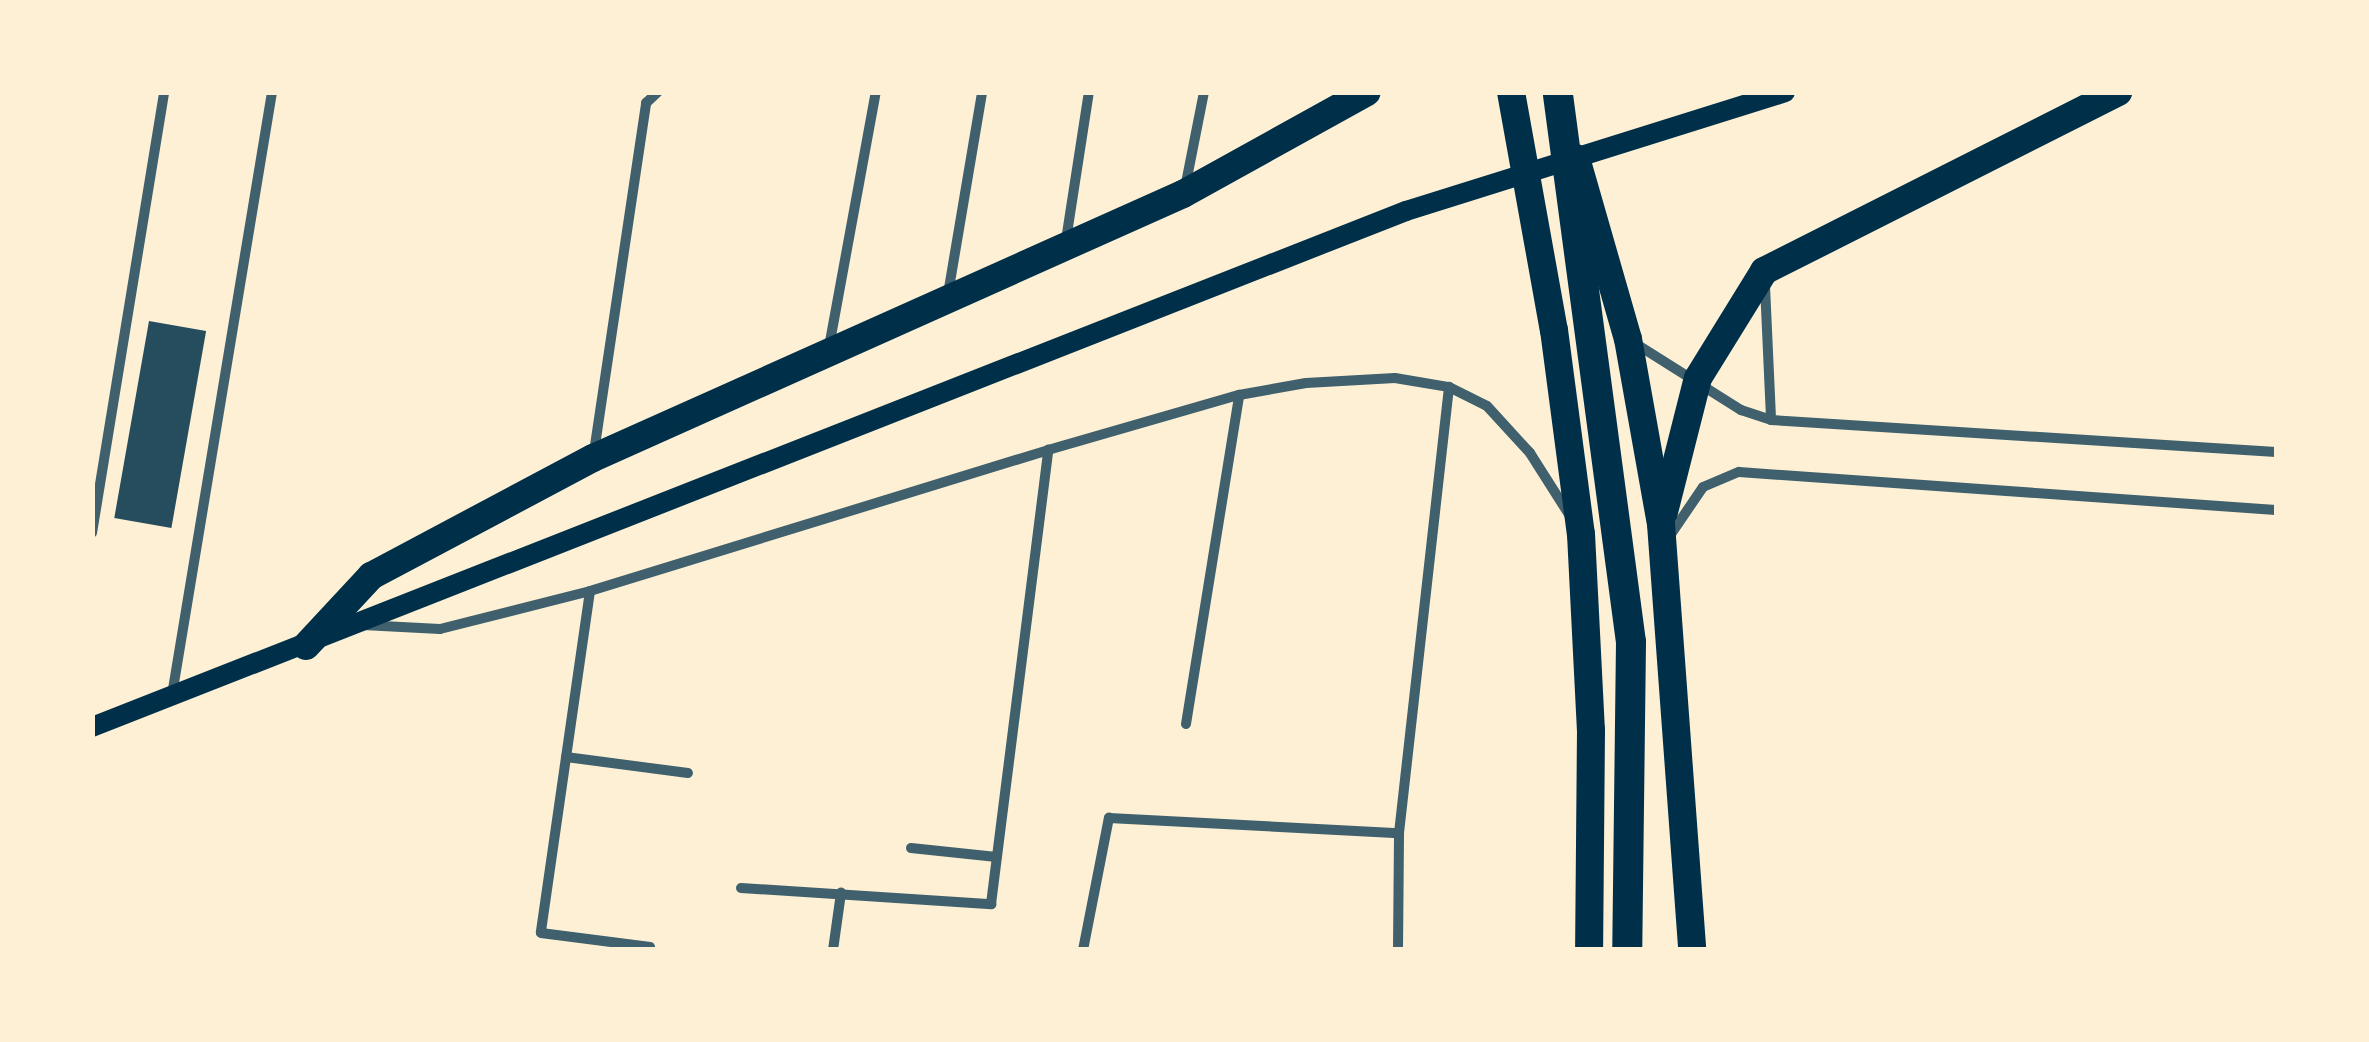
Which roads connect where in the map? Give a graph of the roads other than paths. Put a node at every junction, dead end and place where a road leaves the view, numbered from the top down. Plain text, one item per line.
1 (164, 92) edge
2 (272, 92) edge
3 (658, 92) edge
4 (876, 92) edge
5 (982, 92) edge
6 (1089, 92) edge
7 (1204, 92) edge
8 (1367, 92) edge
9 (1510, 92) edge
10 (1786, 92) edge
11 (2118, 92) edge
12 (1558, 94) edge
13 (1183, 194) junction
14 (1065, 246) junction
15 (1764, 270) junction
16 (946, 302) junction
17 (1628, 339) junction
18 (829, 350) junction
19 (1698, 378) junction
20 (1448, 387) junction
21 (1239, 394) junction
22 (1772, 420) junction
23 (1048, 450) junction
24 (2276, 452) edge
25 (593, 458) junction
26 (2276, 510) edge
27 (1661, 524) junction
28 (92, 532) edge
29 (1581, 534) junction
30 (1658, 553) junction
31 (590, 591) junction
32 (357, 625) junction
33 (306, 646) junction
34 (172, 696) junction
35 (1186, 724) dead end
36 (92, 727) edge
37 (566, 757) junction
38 (688, 773) dead end
39 (1399, 833) junction
40 (911, 848) dead end
41 (997, 857) junction
42 (741, 888) dead end
43 (841, 892) junction
44 (650, 947) dead end
45 (833, 950) edge
46 (1083, 950) edge
47 (1398, 950) edge
48 (1589, 950) edge
49 (1627, 950) edge
50 (1692, 950) edge

1 - 28 street
2 - 34 street
3 - 25 street
4 - 18 street
5 - 16 street
6 - 14 street
7 - 13 street
8 - 13 highway
9 - 29 highway
10 - 32 main road
11 - 15 highway
12 - 17 highway
12 - 49 highway
13 - 14 highway
14 - 16 highway
15 - 19 highway
15 - 22 street
16 - 18 highway
17 - 19 street
17 - 27 highway
18 - 25 highway
19 - 22 street
19 - 27 highway
20 - 21 street
20 - 29 street
20 - 39 street
21 - 23 street
21 - 35 street
22 - 24 street
23 - 31 street
23 - 41 street
25 - 33 highway
26 - 30 street
27 - 30 highway
29 - 48 highway
30 - 50 highway
31 - 32 street
31 - 37 street
32 - 33 main road
33 - 34 main road
34 - 36 main road
37 - 38 street
37 - 44 street
39 - 46 street
39 - 47 street
40 - 41 street
41 - 43 street
42 - 43 street
43 - 45 street

